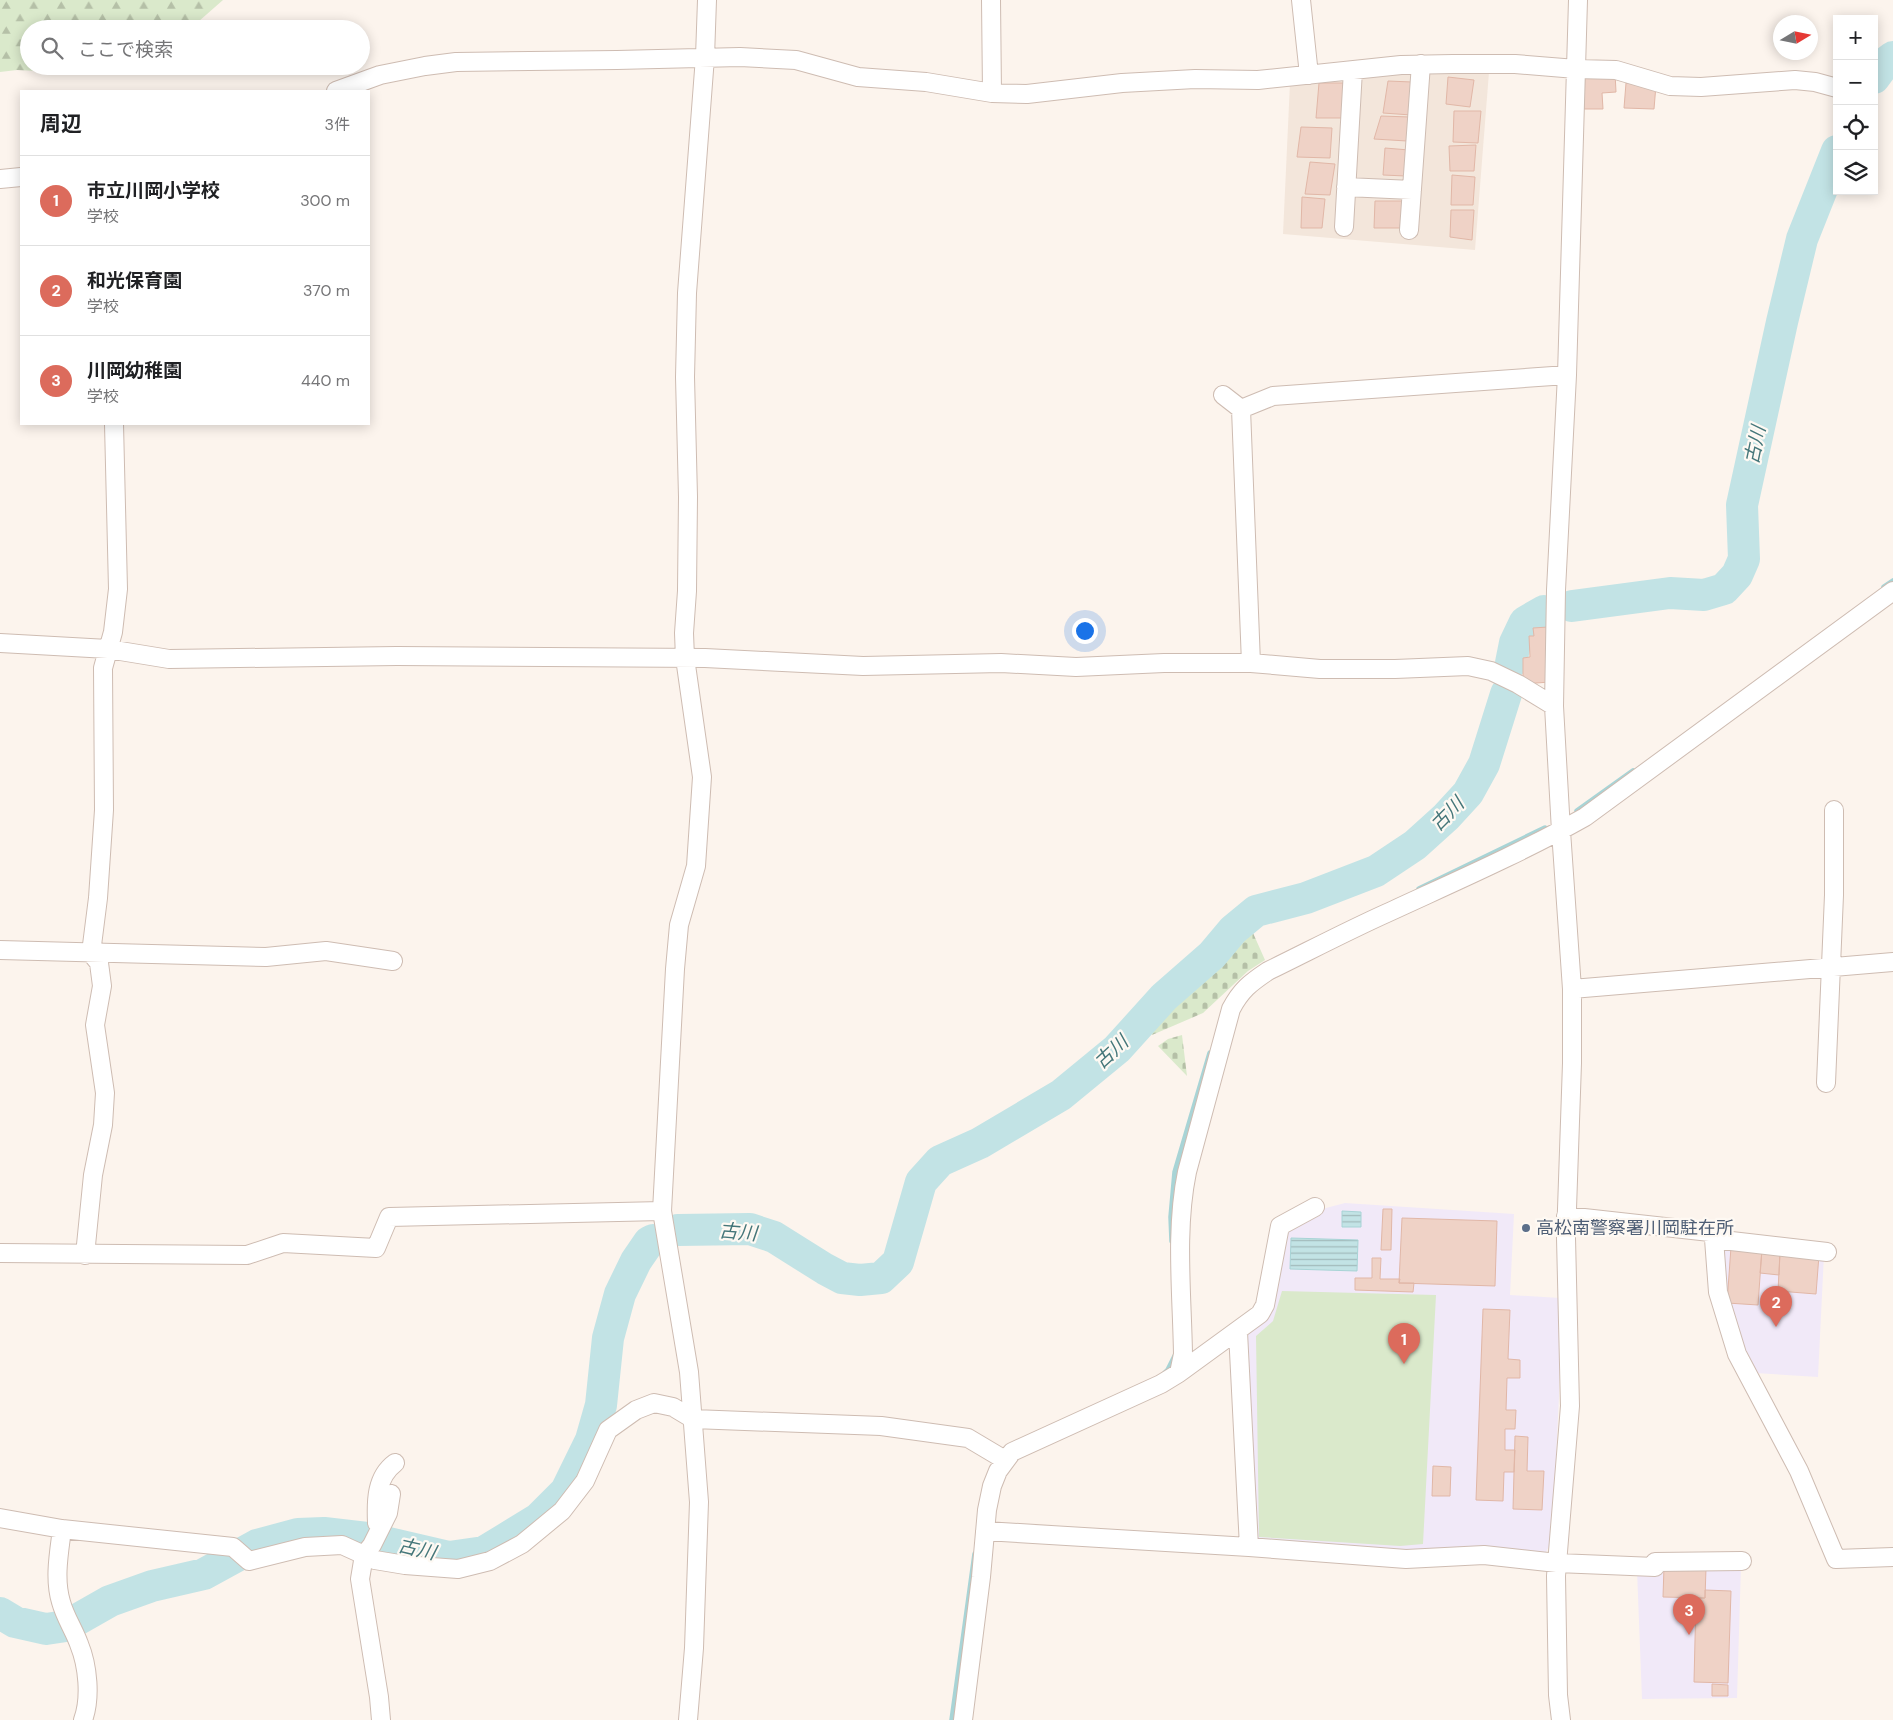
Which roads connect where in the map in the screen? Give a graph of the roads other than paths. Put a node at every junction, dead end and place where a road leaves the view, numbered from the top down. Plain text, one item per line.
1 (707, 0) edge
2 (991, 0) edge
3 (1301, 0) edge
4 (1578, 0) edge
5 (706, 57) junction
6 (1421, 64) junction
7 (1576, 69) junction
8 (1354, 70) junction
9 (1309, 75) junction
10 (1833, 87) edge
11 (339, 90) edge
12 (992, 93) junction
13 (20, 177) edge
14 (0, 179) edge
15 (1346, 188) junction
16 (1412, 190) junction
17 (1344, 226) dead end
18 (1409, 230) dead end
19 (1567, 375) junction
20 (1223, 395) dead end
21 (1241, 409) junction
22 (114, 425) edge
23 (1893, 590) edge
24 (0, 643) edge
25 (108, 649) junction
26 (685, 658) junction
27 (1251, 662) junction
28 (1554, 706) junction
29 (1834, 810) dead end
30 (1561, 831) junction
31 (0, 950) edge
32 (91, 953) junction
33 (393, 962) dead end
34 (1893, 962) edge
35 (1830, 967) junction
36 (1572, 989) junction
37 (1826, 1083) dead end
38 (1315, 1207) dead end
39 (662, 1211) junction
40 (1566, 1216) junction
41 (1714, 1239) junction
42 (1827, 1252) dead end
43 (0, 1253) edge
44 (85, 1255) junction
45 (1238, 1332) junction
46 (1179, 1373) junction
47 (693, 1419) junction
48 (1005, 1460) junction
49 (395, 1463) dead end
50 (390, 1494) dead end
51 (0, 1518) edge
52 (62, 1529) junction
53 (985, 1531) junction
54 (371, 1545) junction
55 (1249, 1547) junction
56 (1893, 1557) edge
57 (1742, 1561) dead end
58 (1557, 1563) junction
59 (83, 1720) edge
60 (381, 1720) edge
61 (688, 1720) edge
62 (963, 1720) edge
63 (1561, 1720) edge

1 - 5 street
2 - 12 street
3 - 9 street
4 - 7 street
5 - 11 street
5 - 12 street
5 - 26 street
6 - 7 street
6 - 8 street
6 - 16 street
7 - 10 street
7 - 19 street
8 - 9 street
8 - 15 street
9 - 12 street
13 - 14 street
15 - 16 street
15 - 17 street
16 - 18 street
19 - 21 street
19 - 28 street
20 - 21 street
21 - 27 street
22 - 25 street
23 - 30 street
24 - 25 street
25 - 26 street
25 - 32 street
26 - 27 street
26 - 39 street
27 - 28 street
28 - 30 street
29 - 35 street
30 - 36 street
30 - 46 street
31 - 32 street
32 - 33 street
32 - 44 street
34 - 35 street
35 - 36 street
35 - 37 street
36 - 40 street
38 - 45 street
39 - 44 street
39 - 47 street
40 - 41 street
40 - 58 street
41 - 42 street
41 - 56 street
43 - 44 street
45 - 46 street
45 - 55 street
46 - 48 street
47 - 48 street
47 - 54 street
47 - 61 street
48 - 53 street
49 - 54 street
50 - 54 street
51 - 52 street
52 - 54 street
52 - 59 street
53 - 55 street
53 - 62 street
54 - 60 street
55 - 58 street
57 - 58 street
58 - 63 street

